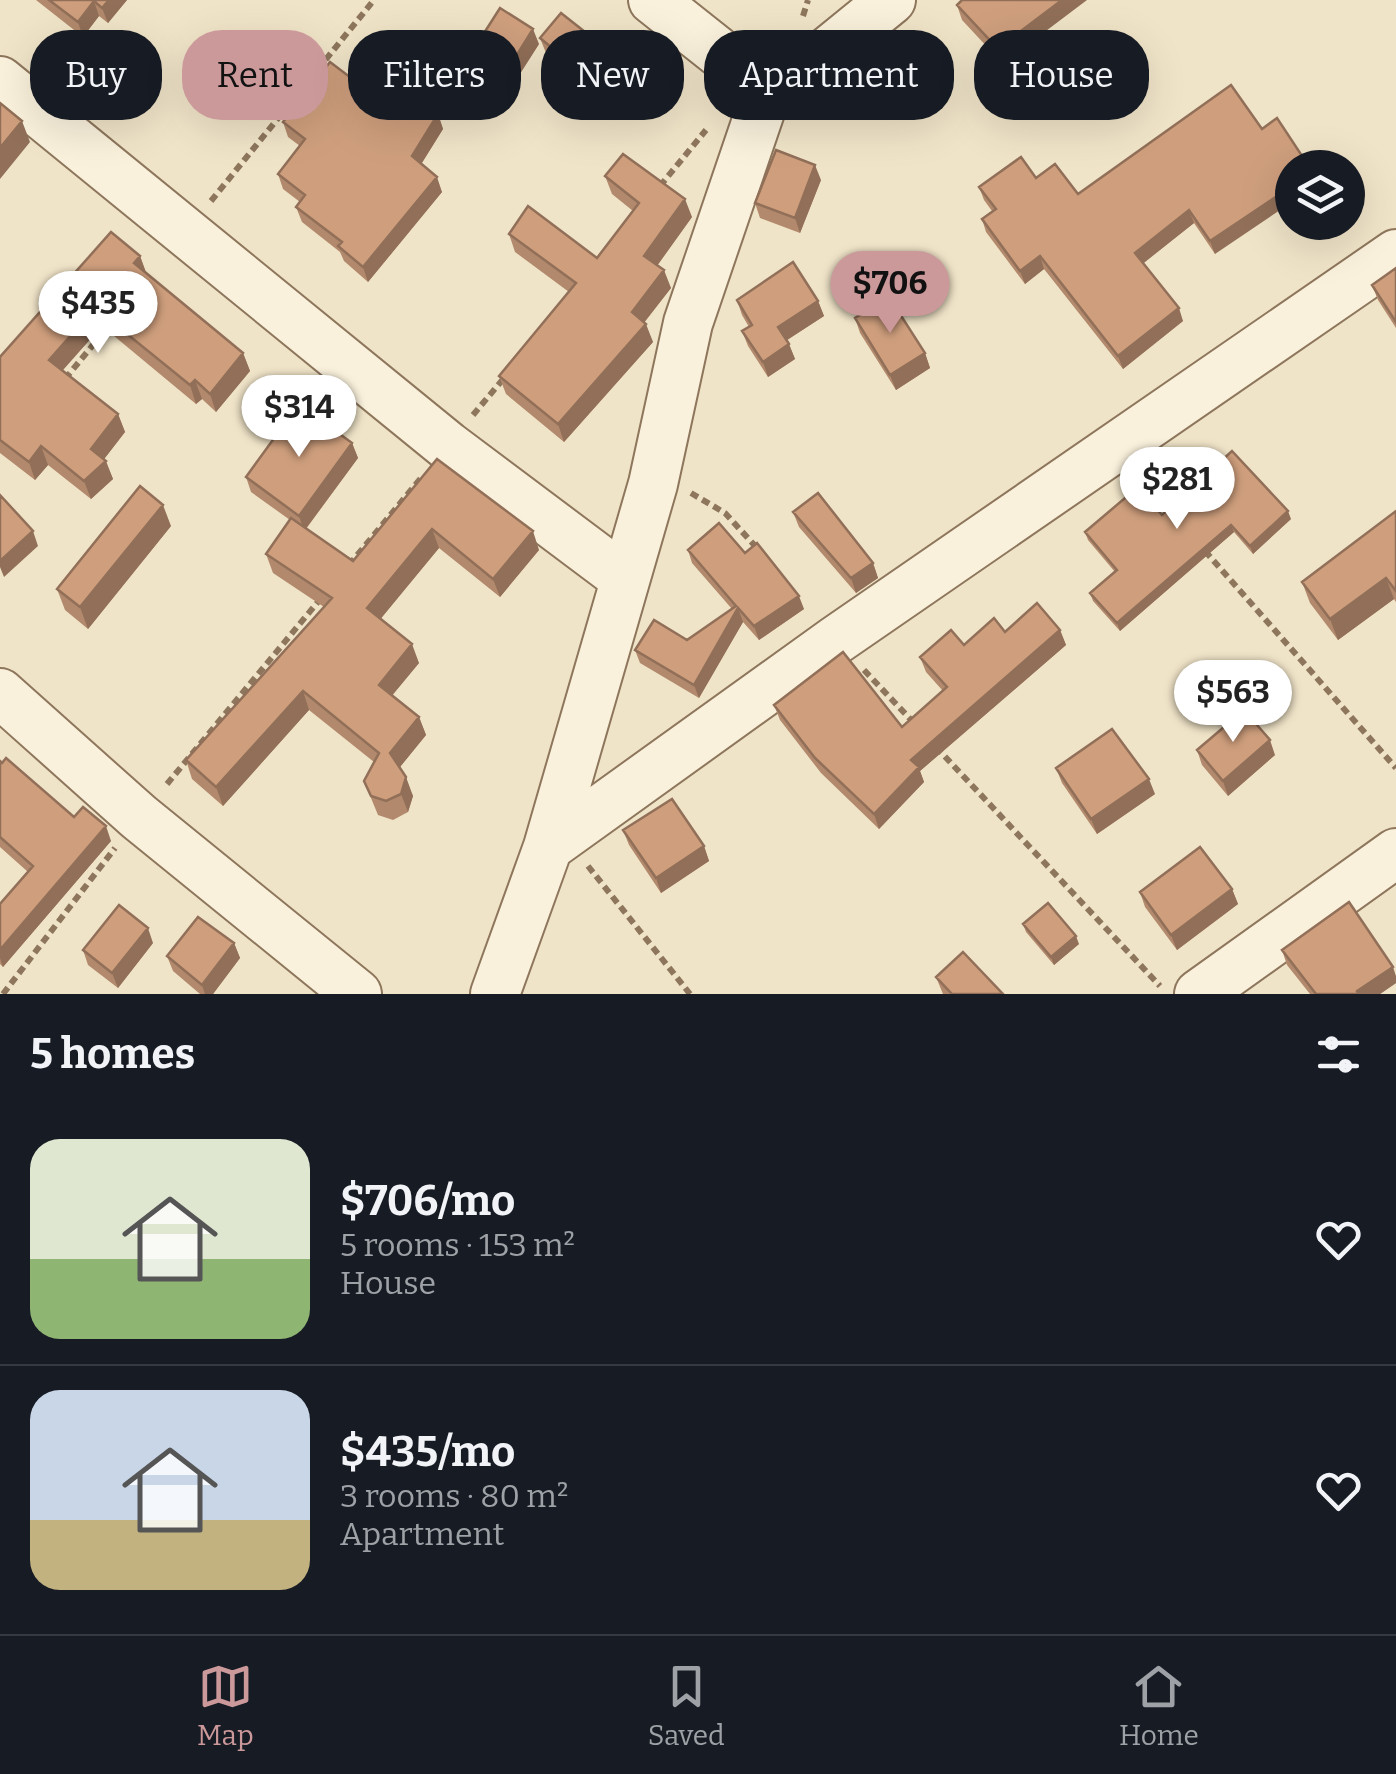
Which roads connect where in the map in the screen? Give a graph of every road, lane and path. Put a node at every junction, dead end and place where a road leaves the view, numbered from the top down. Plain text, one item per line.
1 (653, 0) edge
2 (891, 0) edge
3 (854, 30) edge
4 (704, 39) edge
5 (0, 81) edge
6 (723, 120) edge
7 (748, 120) edge
8 (650, 200) edge
9 (1396, 254) edge
10 (511, 369) edge
11 (448, 446) junction
12 (1114, 448) junction
13 (653, 484) junction
14 (1178, 521) edge
15 (1204, 550) edge
16 (766, 559) edge
17 (624, 578) junction
18 (337, 580) edge
19 (324, 594) edge
20 (836, 640) junction
21 (0, 694) edge
22 (916, 725) edge
23 (929, 739) edge
24 (1396, 768) edge
25 (139, 817) junction
26 (555, 842) junction
27 (1396, 854) edge
28 (4, 994) edge
29 (357, 994) edge
30 (495, 994) edge
31 (690, 994) edge
32 (1168, 994) edge
33 (1199, 994) edge

1 - 4 street
2 - 3 street
5 - 11 street
6 - 8 path
7 - 13 street
9 - 12 street
10 - 11 path
11 - 17 street
11 - 18 path
12 - 14 path
12 - 20 street
13 - 16 path
13 - 17 street
15 - 24 path
17 - 26 street
19 - 25 path
20 - 22 path
20 - 26 street
21 - 25 street
23 - 32 path
25 - 28 path
25 - 29 street
26 - 30 street
26 - 31 path
27 - 33 street

